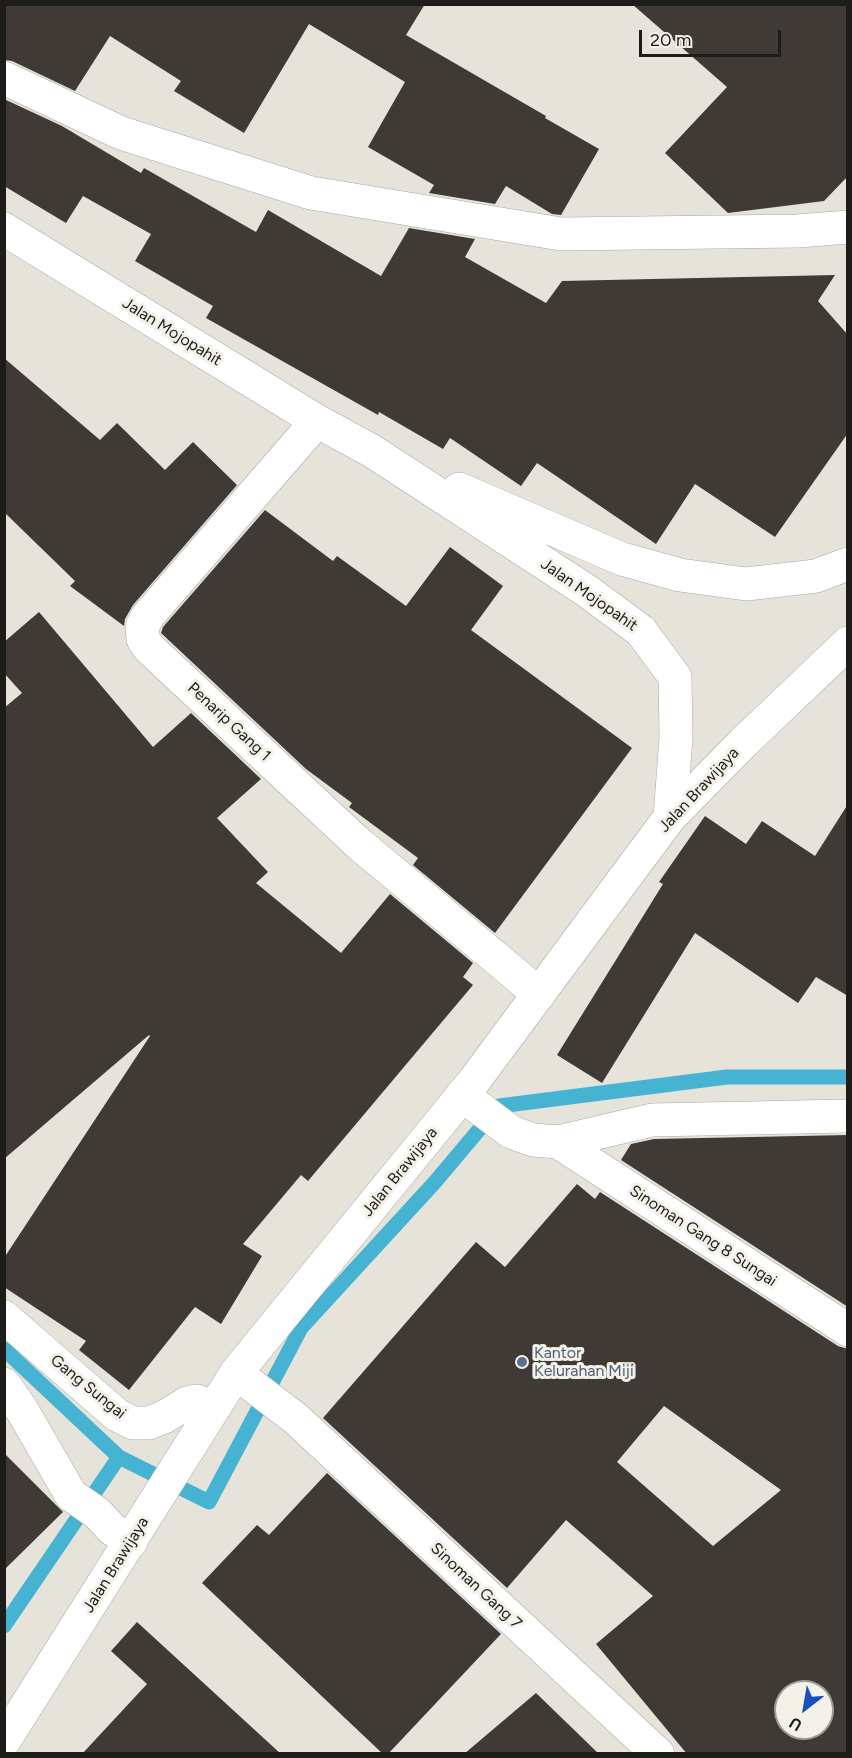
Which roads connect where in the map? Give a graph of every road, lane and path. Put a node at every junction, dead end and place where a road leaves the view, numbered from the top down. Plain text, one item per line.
1 (4, 78) edge
2 (848, 227) edge
3 (4, 229) edge
4 (317, 421) junction
5 (372, 451) junction
6 (848, 564) edge
7 (848, 643) edge
8 (670, 818) junction
9 (539, 993) junction
10 (487, 1114) junction
11 (848, 1116) edge
12 (558, 1142) junction
13 (4, 1317) edge
14 (848, 1330) edge
15 (243, 1378) junction
16 (4, 1384) edge
17 (214, 1408) junction
18 (136, 1535) junction
19 (4, 1742) edge
20 (657, 1754) edge

1 - 2 street
3 - 4 street, Jalan Mojopahit
4 - 5 street, Jalan Mojopahit
4 - 9 street, Penarip Gang 1
5 - 6 street, Jalan Mojopahit
5 - 8 street, Jalan Mojopahit
7 - 8 street, Jalan Brawijaya
8 - 9 street, Jalan Brawijaya
9 - 10 street, Jalan Brawijaya
10 - 12 street
10 - 15 street, Jalan Brawijaya
11 - 12 street
12 - 14 street, Sinoman Gang 8 Sungai
13 - 17 street, Gang Sungai
15 - 17 street, Jalan Brawijaya
15 - 20 street, Sinoman Gang 7
16 - 18 street
17 - 18 street, Jalan Brawijaya
18 - 19 street, Jalan Brawijaya

